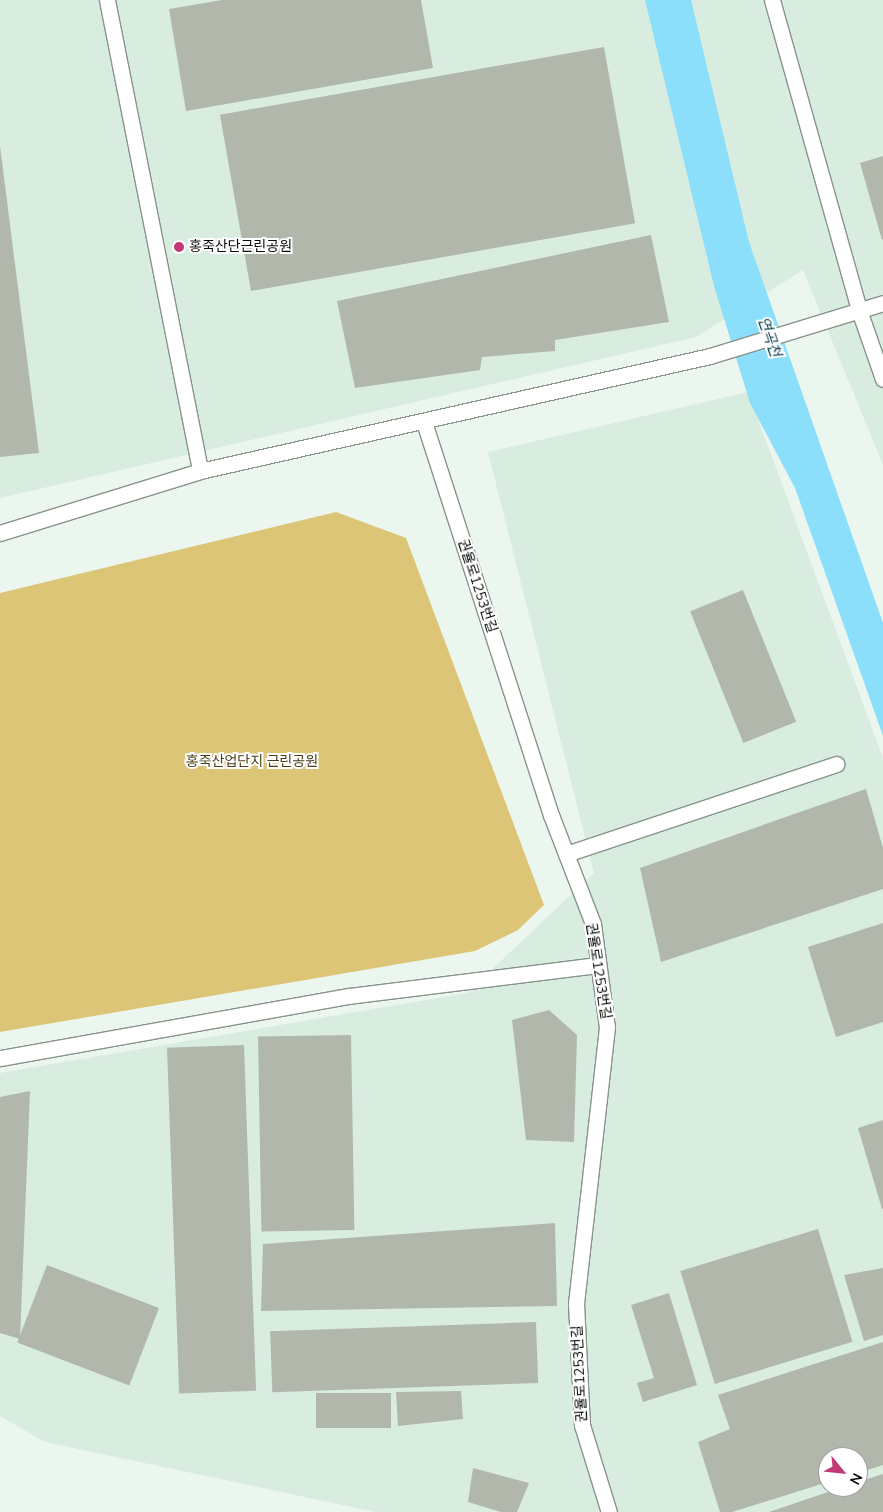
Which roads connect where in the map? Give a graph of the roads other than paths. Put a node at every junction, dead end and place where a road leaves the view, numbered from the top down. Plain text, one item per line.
1 (107, 0) edge
2 (772, 0) edge
3 (883, 303) edge
4 (859, 310) junction
5 (883, 379) edge
6 (424, 422) junction
7 (200, 471) junction
8 (0, 534) edge
9 (836, 764) dead end
10 (566, 854) junction
11 (598, 965) junction
12 (0, 1058) edge
13 (609, 1512) edge

1 - 7 lane
2 - 4 lane
3 - 4 lane
4 - 5 lane
4 - 6 lane
6 - 7 lane
6 - 10 lane, 권율로1253번길
7 - 8 lane
9 - 10 lane
10 - 11 lane, 권율로1253번길
11 - 12 lane
11 - 13 lane, 권율로1253번길

